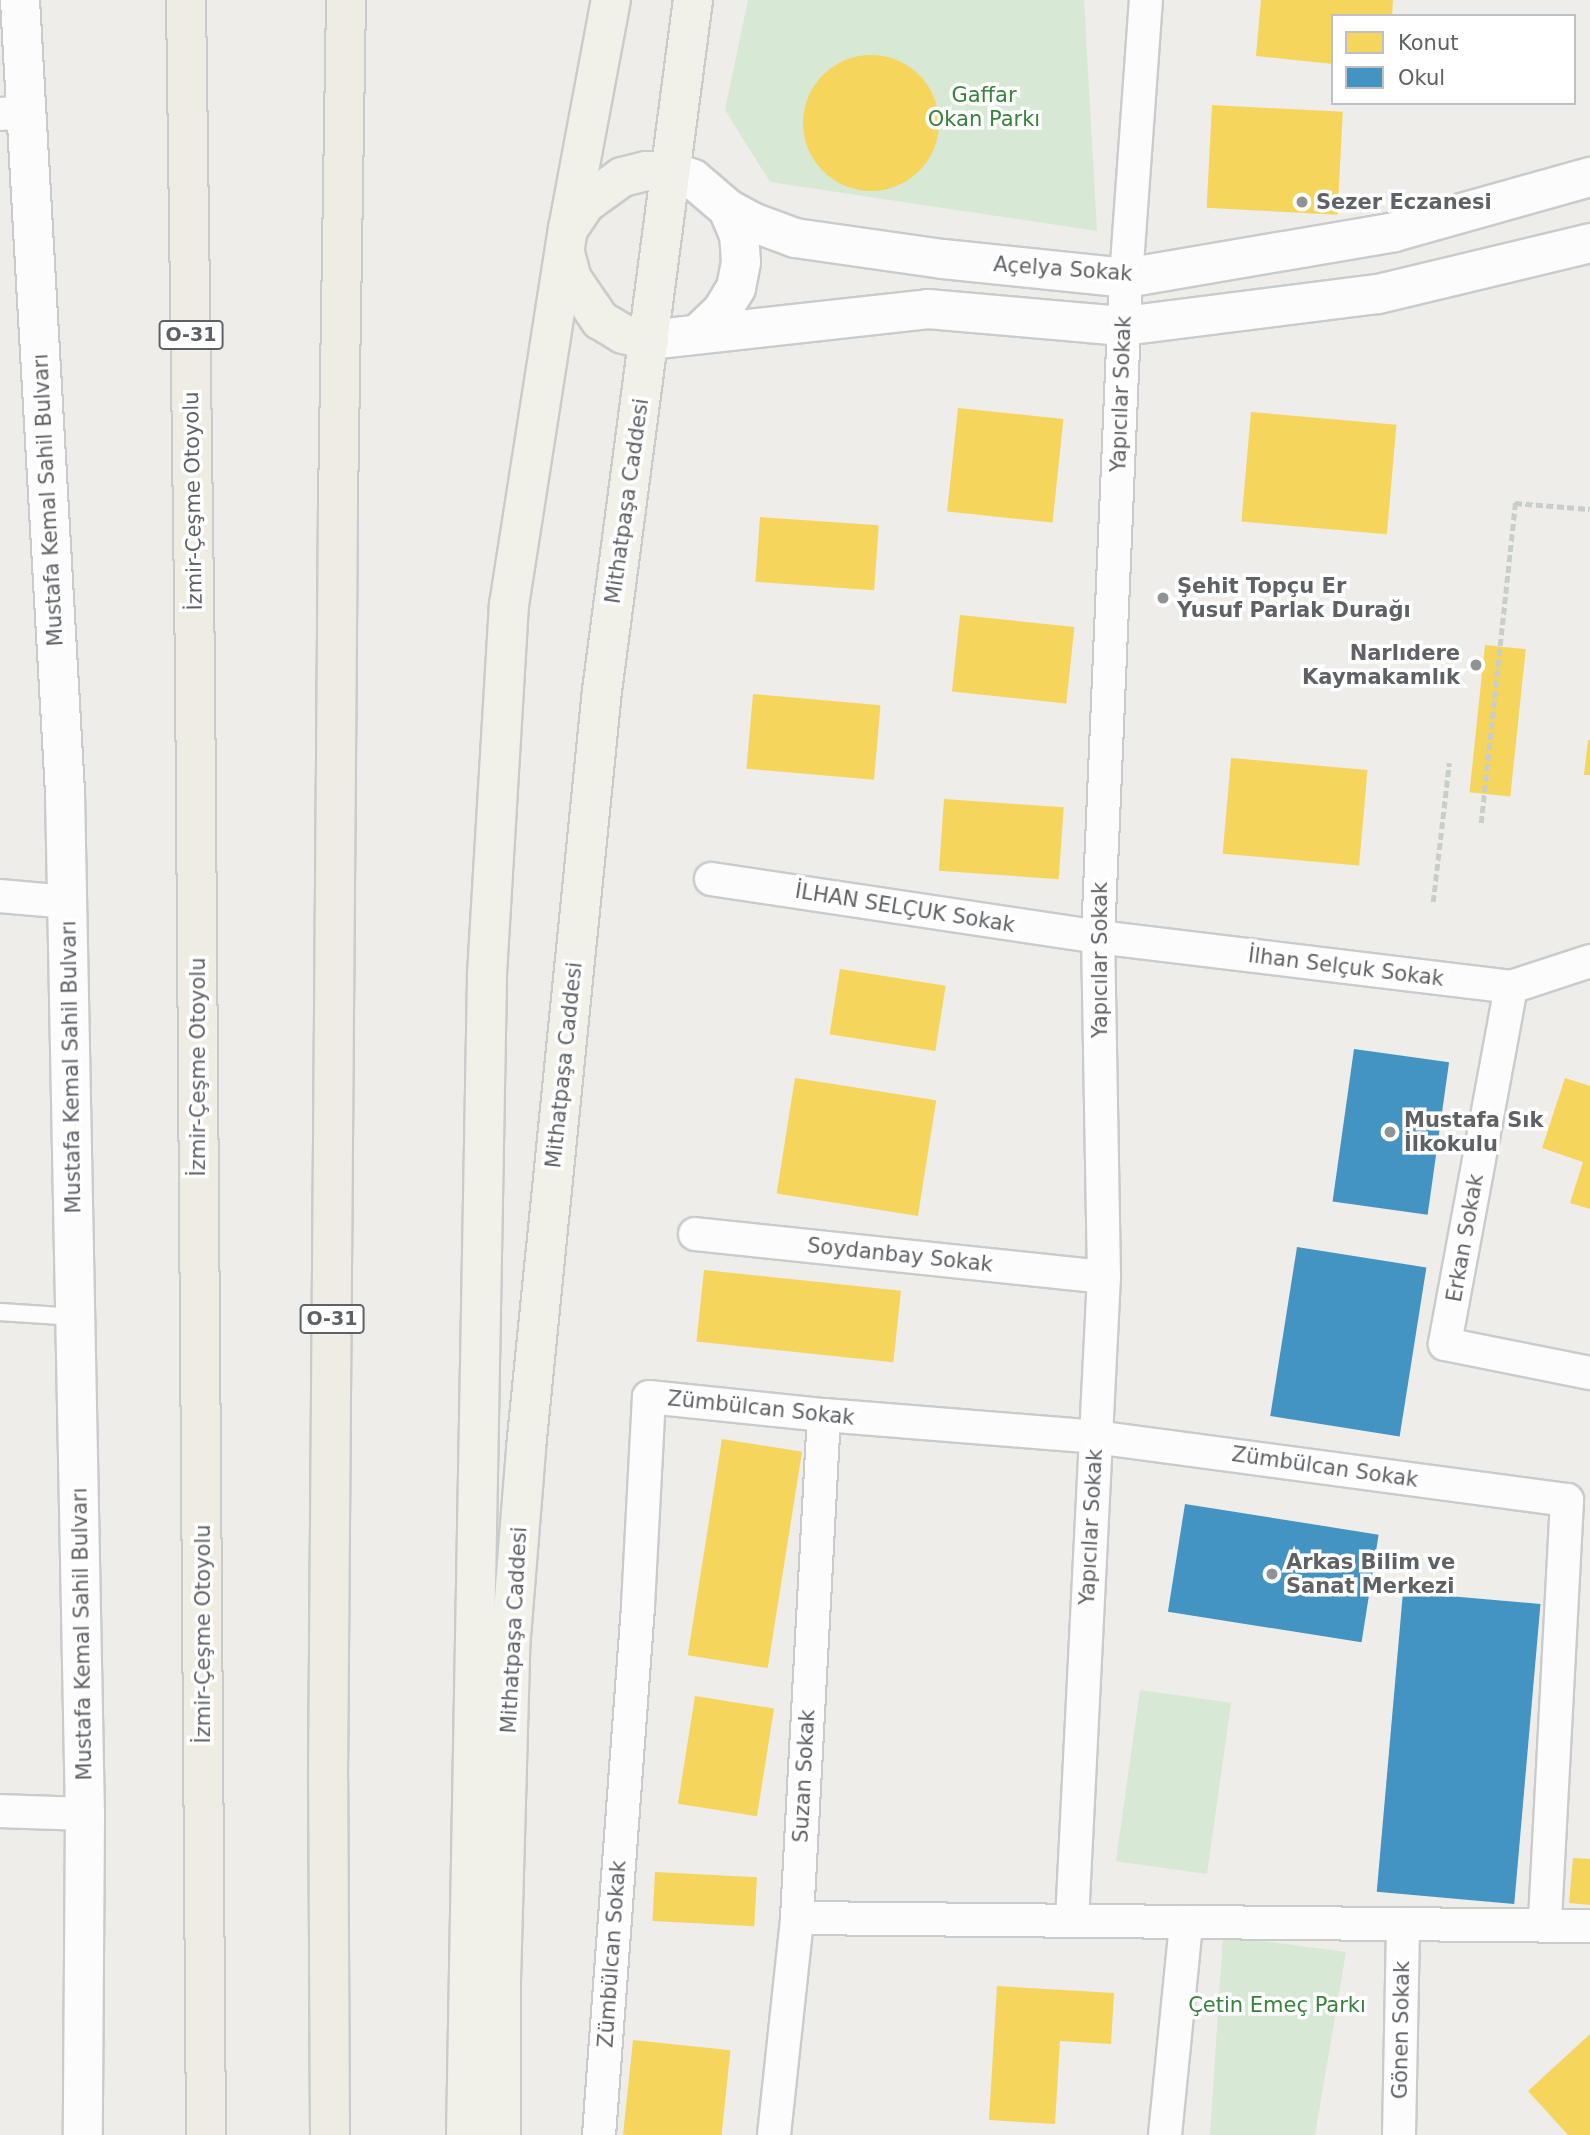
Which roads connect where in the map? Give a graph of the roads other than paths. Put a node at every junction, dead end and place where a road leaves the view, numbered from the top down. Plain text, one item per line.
1 (20, 0) edge
2 (186, 0) edge
3 (346, 0) edge
4 (611, 0) edge
5 (693, 0) edge
6 (1146, 0) edge
7 (12, 113) edge
8 (670, 172) junction
9 (1590, 177) edge
10 (728, 209) junction
11 (566, 240) junction
12 (1590, 243) edge
13 (1126, 278) junction
14 (1124, 326) junction
15 (698, 334) junction
16 (649, 341) junction
17 (711, 878) dead end
18 (0, 896) edge
19 (68, 902) junction
20 (1098, 937) junction
21 (1590, 961) edge
22 (1511, 987) junction
23 (695, 1234) dead end
24 (1104, 1277) junction
25 (0, 1312) edge
26 (76, 1317) junction
27 (1590, 1373) edge
28 (824, 1415) junction
29 (1095, 1437) junction
30 (0, 1811) edge
31 (85, 1814) junction
32 (797, 1918) junction
33 (1072, 1921) junction
34 (1186, 1923) junction
35 (1545, 1925) junction
36 (1403, 1926) junction
37 (1590, 1926) edge
38 (83, 2135) edge
39 (206, 2135) edge
40 (330, 2135) edge
41 (466, 2135) edge
42 (501, 2135) edge
43 (599, 2135) edge
44 (774, 2135) edge
45 (1165, 2135) edge
46 (1399, 2135) edge

1 - 7 main road, Mustafa Kemal Sahil Bulvarı
2 - 39 highway, İzmir-Çeşme Otoyolu / O-31
3 - 40 highway, O-31
4 - 11 main road, Mithatpaşa Caddesi
5 - 8 main road, Mithatpaşa Caddesi
6 - 13 street, Yapıcılar Sokak
7 - 19 main road, Mustafa Kemal Sahil Bulvarı
8 - 10 main road, Açelya Sokak
8 - 11 main road
8 - 16 main road, Mithatpaşa Caddesi
9 - 13 main road, Açelya Sokak
10 - 13 main road, Açelya Sokak
10 - 15 main road
11 - 16 main road
11 - 41 main road, Mithatpaşa Caddesi
12 - 14 main road
13 - 14 street, Yapıcılar Sokak
14 - 15 main road
14 - 20 street, Yapıcılar Sokak
15 - 16 main road
16 - 42 main road, Mithatpaşa Caddesi
17 - 20 street, İLHAN SELÇUK Sokak
18 - 19 street
19 - 26 main road, Mustafa Kemal Sahil Bulvarı
20 - 22 street, İlhan Selçuk Sokak
20 - 24 street, Yapıcılar Sokak
21 - 22 street, İlhan Selçuk Sokak
22 - 27 street, Erkan Sokak
23 - 24 street, Soydanbay Sokak
24 - 29 street, Yapıcılar Sokak
25 - 26 lane
26 - 31 main road, Mustafa Kemal Sahil Bulvarı
28 - 29 street, Zümbülcan Sokak
28 - 32 street, Suzan Sokak
28 - 43 street, Zümbülcan Sokak
29 - 33 street, Yapıcılar Sokak
29 - 35 street, Zümbülcan Sokak
30 - 31 street
31 - 38 main road, Mustafa Kemal Sahil Bulvarı
32 - 33 street
32 - 44 street, Suzan Sokak
33 - 34 street
34 - 36 street
34 - 45 street
35 - 36 street
35 - 37 street
36 - 46 street, Gönen Sokak

